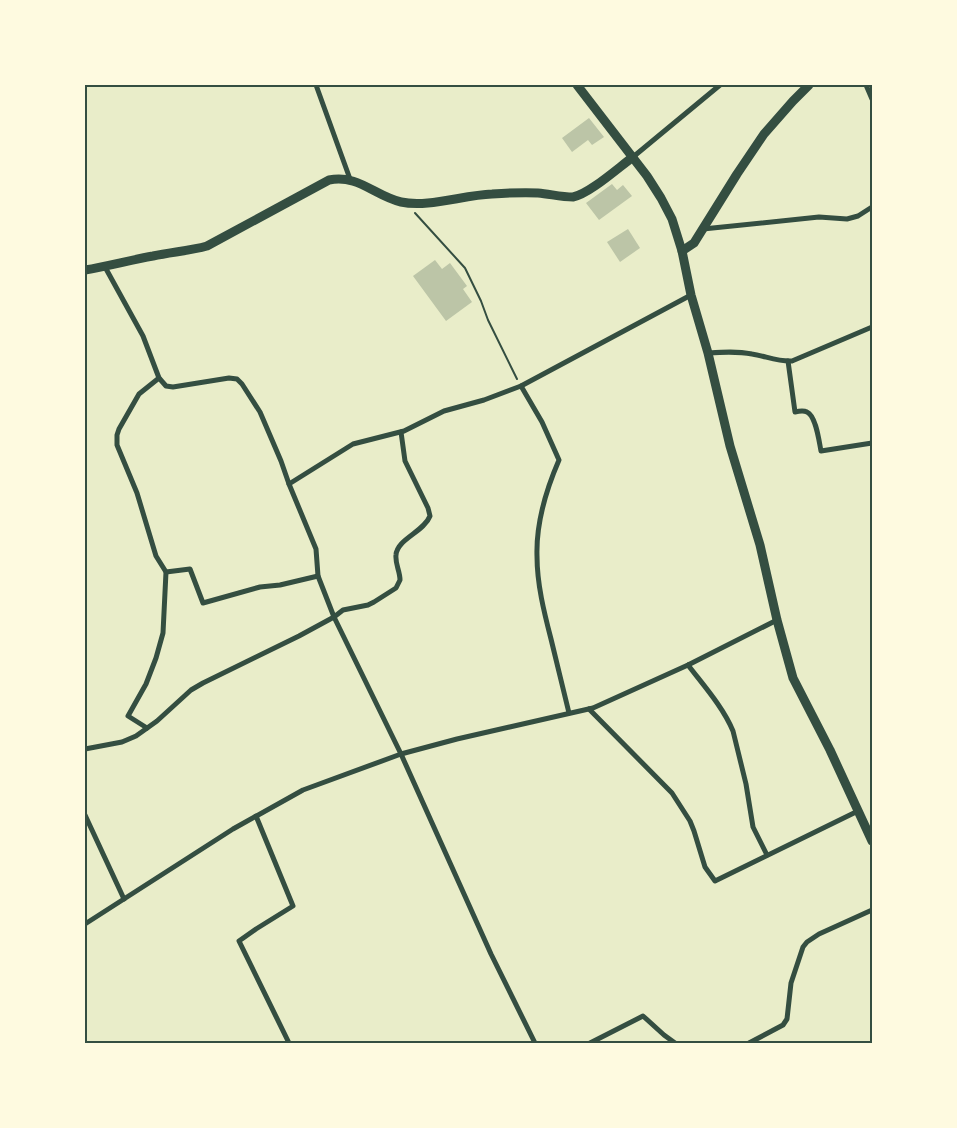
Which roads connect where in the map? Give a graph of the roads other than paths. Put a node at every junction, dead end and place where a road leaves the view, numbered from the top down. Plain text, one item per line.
1 (316, 85) edge
2 (577, 85) edge
3 (720, 85) edge
4 (809, 85) edge
5 (866, 85) edge
6 (872, 99) edge
7 (633, 157) junction
8 (350, 179) junction
9 (872, 207) edge
10 (702, 229) junction
11 (682, 251) junction
12 (105, 267) junction
13 (85, 270) edge
14 (691, 295) junction
15 (872, 327) edge
16 (708, 353) junction
17 (788, 361) junction
18 (159, 378) junction
19 (521, 386) junction
20 (401, 432) junction
21 (872, 442) edge
22 (289, 484) junction
23 (166, 572) junction
24 (318, 576) junction
25 (334, 616) junction
26 (776, 620) junction
27 (688, 665) junction
28 (589, 709) junction
29 (569, 713) junction
30 (147, 728) junction
31 (85, 749) edge
32 (401, 754) junction
33 (858, 811) junction
34 (85, 814) edge
35 (256, 816) junction
36 (872, 841) edge
37 (767, 855) junction
38 (124, 899) junction
39 (872, 910) edge
40 (85, 924) edge
41 (289, 1043) edge
42 (535, 1043) edge
43 (590, 1043) edge
44 (675, 1043) edge
45 (749, 1043) edge

1 - 8 street
2 - 7 main road
3 - 7 street
4 - 10 main road
5 - 6 street
7 - 8 main road
7 - 11 main road
8 - 12 main road
9 - 10 street
10 - 11 main road
11 - 14 main road
12 - 13 main road
12 - 18 street
14 - 16 main road
14 - 19 street
15 - 17 street
16 - 17 street
16 - 26 main road
17 - 21 street
18 - 22 street
18 - 23 street
19 - 20 street
19 - 29 street
20 - 22 street
20 - 25 street
22 - 24 street
23 - 24 street
23 - 30 street
24 - 25 street
25 - 30 street
25 - 32 street
26 - 27 street
26 - 33 main road
27 - 28 street
27 - 37 street
28 - 29 street
28 - 37 street
29 - 32 street
30 - 31 street
32 - 35 street
32 - 42 street
33 - 36 main road
33 - 37 street
34 - 38 street
35 - 38 street
35 - 41 street
38 - 40 street
39 - 45 street
43 - 44 street

